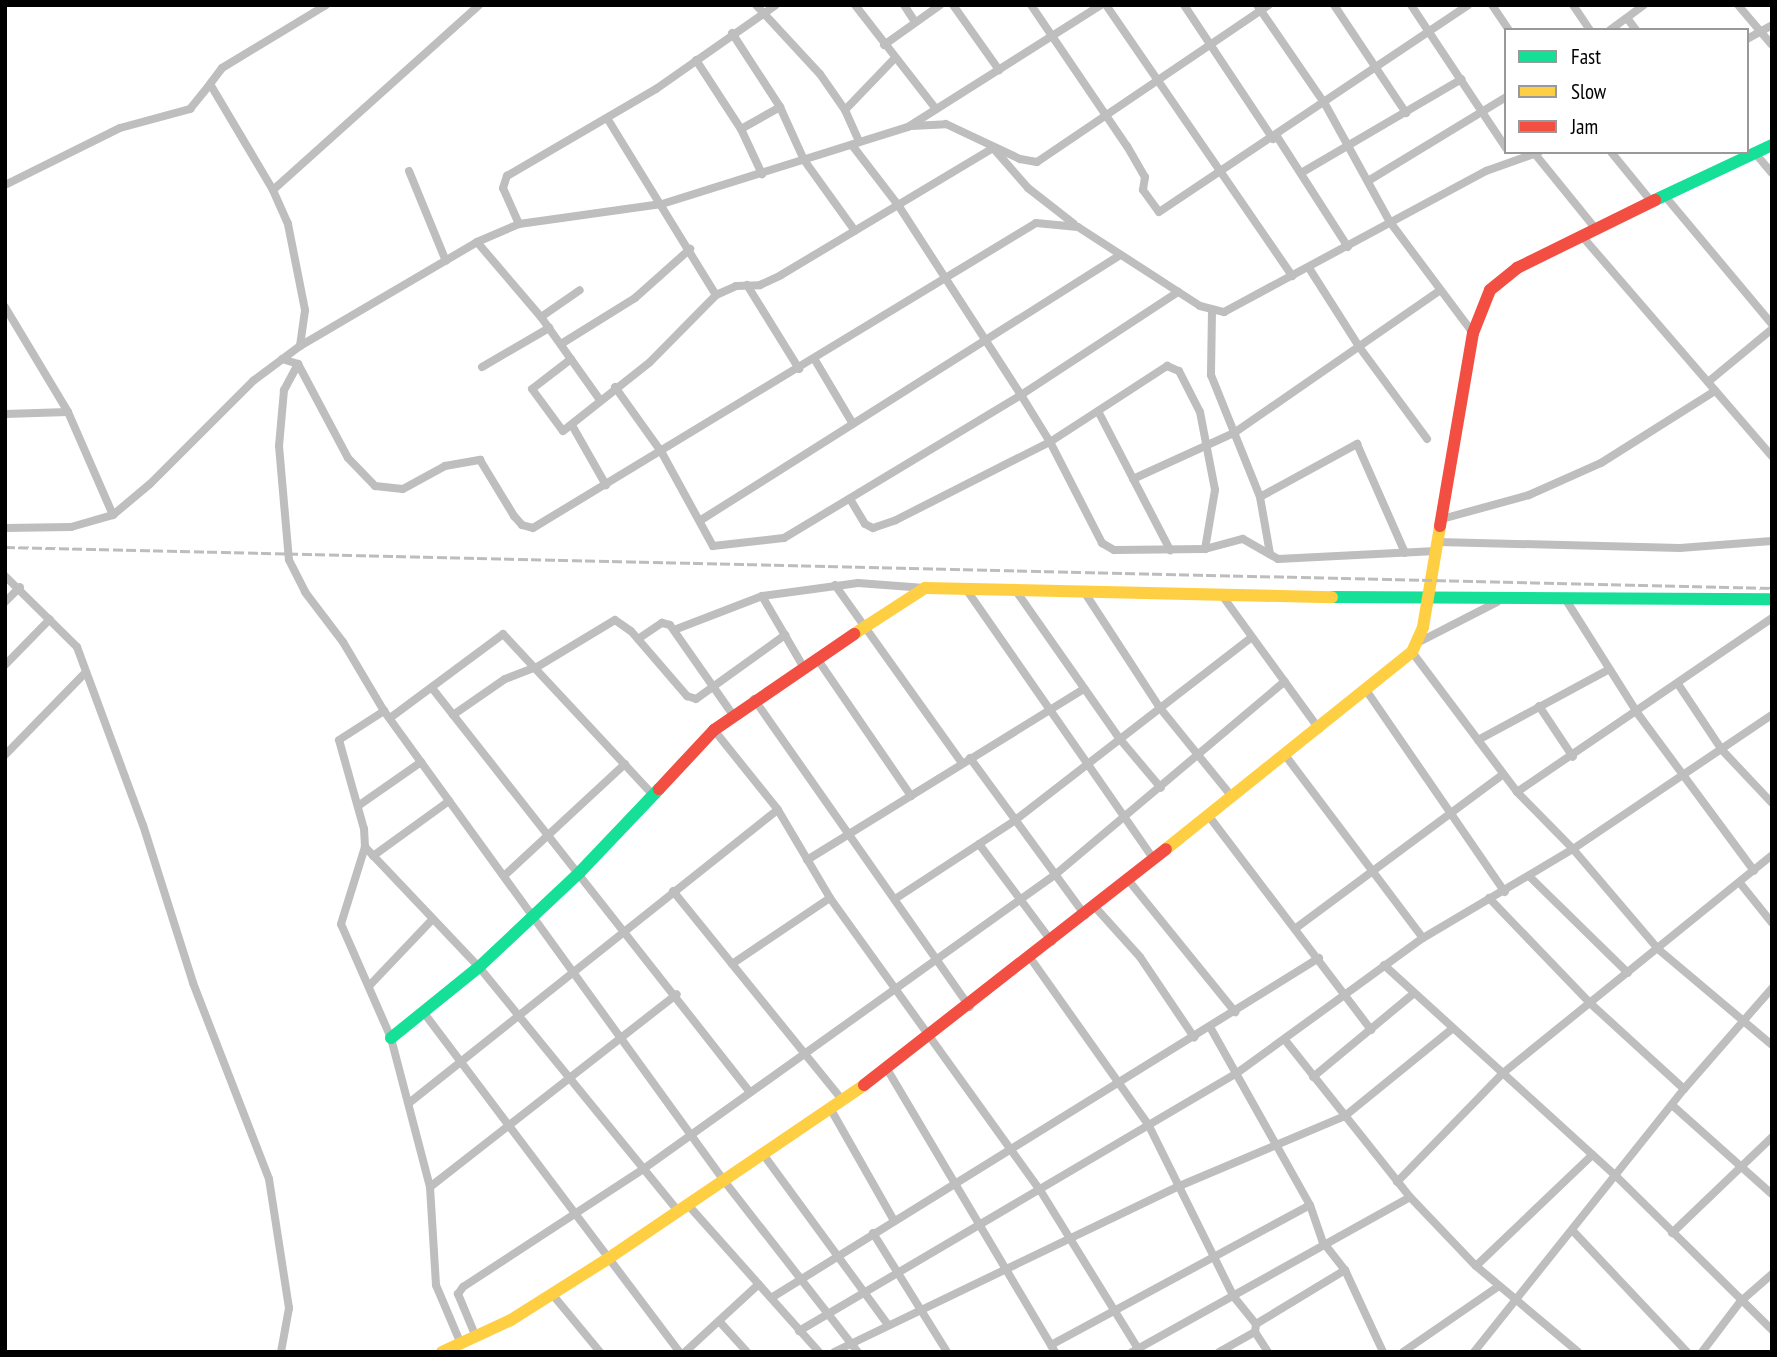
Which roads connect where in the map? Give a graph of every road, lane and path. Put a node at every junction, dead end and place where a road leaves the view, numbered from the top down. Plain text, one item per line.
1 (326, 5) edge
2 (757, 5) edge
3 (776, 5) edge
4 (855, 5) edge
5 (904, 5) edge
6 (940, 5) edge
7 (953, 5) edge
8 (1031, 5) edge
9 (1103, 5) edge
10 (1184, 5) edge
11 (1334, 5) edge
12 (1411, 5) edge
13 (1468, 5) edge
14 (1492, 5) edge
15 (1573, 5) edge
16 (1644, 5) edge
17 (1738, 5) edge
18 (473, 7) edge
19 (1262, 7) edge
20 (764, 15) junction
21 (1627, 18) junction
22 (915, 22) junction
23 (1772, 25) edge
24 (1508, 28) edge
25 (1589, 28) edge
26 (1613, 28) edge
27 (1634, 28) edge
28 (1429, 31) junction
29 (1759, 32) junction
30 (732, 33) junction
31 (1052, 38) junction
32 (1749, 38) edge
33 (884, 45) junction
34 (1772, 45) edge
35 (1212, 47) junction
36 (696, 60) junction
37 (894, 60) junction
38 (1377, 68) junction
39 (999, 71) junction
40 (1462, 79) junction
41 (210, 84) junction
42 (1157, 84) junction
43 (1504, 98) edge
44 (1325, 104) junction
45 (780, 107) junction
46 (936, 109) junction
47 (845, 110) junction
48 (1481, 112) junction
49 (1406, 113) junction
50 (607, 118) junction
51 (1106, 118) junction
52 (908, 127) junction
53 (741, 129) junction
54 (1275, 137) junction
55 (855, 144) junction
56 (1349, 145) junction
57 (1772, 145) edge
58 (991, 146) junction
59 (1504, 146) edge
60 (1755, 153) junction
61 (1510, 154) edge
62 (1534, 154) edge
63 (1538, 154) edge
64 (1613, 154) edge
65 (1738, 156) edge
66 (804, 160) junction
67 (1514, 161) junction
68 (409, 171) dead end
69 (1301, 173) junction
70 (1772, 173) edge
71 (762, 174) junction
72 (1219, 174) junction
73 (1368, 181) junction
74 (5, 185) edge
75 (273, 190) junction
76 (1664, 195) junction
77 (1651, 201) junction
78 (662, 204) junction
79 (898, 205) junction
80 (1391, 222) junction
81 (519, 224) junction
82 (1078, 227) junction
83 (1595, 228) junction
84 (855, 232) junction
85 (1581, 234) junction
86 (477, 242) junction
87 (1348, 247) junction
88 (690, 249) junction
89 (1118, 256) junction
90 (446, 261) junction
91 (1309, 268) junction
92 (1292, 276) junction
93 (947, 280) junction
94 (747, 285) junction
95 (580, 290) dead end
96 (1439, 290) junction
97 (1178, 292) junction
98 (716, 295) junction
99 (1212, 310) junction
100 (6, 311) edge
101 (541, 317) junction
102 (1772, 327) edge
103 (548, 328) junction
104 (1473, 333) junction
105 (985, 341) junction
106 (561, 344) junction
107 (300, 346) junction
108 (1360, 348) junction
109 (282, 359) junction
110 (571, 359) junction
111 (815, 360) junction
112 (298, 364) junction
113 (482, 368) dead end
114 (799, 369) junction
115 (1709, 382) junction
116 (615, 387) junction
117 (1715, 391) junction
118 (1021, 396) junction
119 (600, 400) junction
120 (1097, 411) junction
121 (68, 412) junction
122 (5, 414) edge
123 (853, 424) junction
124 (573, 427) junction
125 (1234, 433) junction
126 (1427, 439) dead end
127 (1049, 442) junction
128 (1208, 445) junction
129 (662, 453) junction
130 (1772, 456) edge
131 (1133, 479) junction
132 (606, 485) junction
133 (1260, 497) junction
134 (850, 499) junction
135 (113, 515) junction
136 (1442, 519) junction
137 (701, 520) junction
138 (5, 528) edge
139 (1772, 541) edge
140 (1437, 547) junction
141 (1205, 549) junction
142 (1170, 550) junction
143 (1405, 553) junction
144 (1270, 554) junction
145 (5, 576) edge
146 (835, 585) junction
147 (964, 586) junction
148 (20, 587) junction
149 (925, 588) junction
150 (1014, 588) junction
151 (1083, 590) junction
152 (1221, 594) junction
153 (762, 596) junction
154 (1428, 598) junction
155 (1772, 599) edge
156 (1566, 600) junction
157 (1500, 601) junction
158 (5, 602) edge
159 (1772, 618) edge
160 (50, 619) junction
161 (674, 630) junction
162 (864, 630) junction
163 (785, 635) junction
164 (1251, 638) junction
165 (638, 639) junction
166 (1416, 647) junction
167 (818, 660) junction
168 (5, 665) edge
169 (537, 667) junction
170 (804, 668) junction
171 (1608, 670) junction
172 (84, 674) junction
173 (1285, 681) junction
174 (1678, 684) junction
175 (714, 686) junction
176 (432, 688) junction
177 (1084, 689) junction
178 (1366, 690) junction
179 (754, 699) junction
180 (1539, 706) junction
181 (1160, 708) junction
182 (384, 711) junction
183 (1048, 711) junction
184 (1637, 714) junction
185 (453, 715) junction
186 (733, 715) junction
187 (1772, 715) edge
188 (390, 718) junction
189 (1319, 729) junction
190 (714, 730) junction
191 (1119, 737) junction
192 (1478, 740) junction
193 (1722, 750) junction
194 (1200, 754) junction
195 (5, 755) edge
196 (1285, 755) junction
197 (1573, 757) junction
198 (970, 758) junction
199 (421, 762) junction
200 (962, 763) junction
201 (625, 764) junction
202 (1084, 765) junction
203 (1503, 774) junction
204 (1681, 776) junction
205 (1161, 788) junction
206 (1517, 792) junction
207 (653, 795) junction
208 (911, 796) junction
209 (1232, 797) junction
210 (449, 801) junction
211 (1772, 803) edge
212 (358, 806) junction
213 (778, 810) junction
214 (1209, 815) junction
215 (1452, 816) junction
216 (1125, 818) junction
217 (1014, 821) junction
218 (547, 834) junction
219 (849, 836) junction
220 (979, 844) junction
221 (365, 847) junction
222 (1573, 849) junction
223 (1772, 855) edge
224 (373, 856) junction
225 (1154, 859) junction
226 (807, 860) junction
227 (1754, 870) junction
228 (579, 873) junction
229 (1371, 873) junction
230 (1056, 874) junction
231 (504, 876) junction
232 (1530, 877) junction
233 (1129, 881) junction
234 (1740, 883) junction
235 (673, 891) junction
236 (1505, 892) junction
237 (830, 898) junction
238 (1489, 898) junction
239 (895, 899) junction
240 (1021, 899) junction
241 (1090, 911) junction
242 (533, 916) junction
243 (432, 920) junction
244 (1772, 923) edge
245 (1296, 928) junction
246 (627, 931) junction
247 (1423, 938) junction
248 (1052, 942) junction
249 (1658, 949) junction
250 (938, 958) junction
251 (1319, 958) junction
252 (1031, 959) junction
253 (732, 964) junction
254 (1384, 965) junction
255 (479, 967) junction
256 (1628, 973) junction
257 (573, 974) junction
258 (370, 985) junction
259 (1772, 988) edge
260 (894, 989) junction
261 (1414, 993) junction
262 (677, 994) junction
263 (1346, 996) junction
264 (1591, 1004) junction
265 (970, 1007) junction
266 (1235, 1012) junction
267 (424, 1013) junction
268 (520, 1017) junction
269 (1741, 1020) junction
270 (1210, 1027) junction
271 (1452, 1029) junction
272 (1371, 1030) junction
273 (1194, 1037) junction
274 (391, 1038) junction
275 (929, 1038) junction
276 (619, 1039) junction
277 (1285, 1040) junction
278 (1772, 1045) edge
279 (804, 1051) junction
280 (464, 1062) junction
281 (887, 1069) junction
282 (1237, 1073) junction
283 (1503, 1073) junction
284 (569, 1077) junction
285 (1314, 1077) junction
286 (1121, 1080) junction
287 (1684, 1089) junction
288 (749, 1091) junction
289 (842, 1100) junction
290 (409, 1102) junction
291 (1672, 1105) junction
292 (830, 1108) junction
293 (1345, 1116) junction
294 (511, 1124) junction
295 (1148, 1124) junction
296 (691, 1134) junction
297 (1772, 1137) edge
298 (1274, 1143) junction
299 (1010, 1147) junction
300 (763, 1154) junction
301 (1592, 1155) junction
302 (1740, 1162) junction
303 (642, 1170) junction
304 (1617, 1177) junction
305 (725, 1182) junction
306 (955, 1182) junction
307 (1397, 1182) junction
308 (430, 1186) junction
309 (1177, 1187) junction
310 (1040, 1190) junction
311 (1772, 1194) edge
312 (1410, 1197) junction
313 (1310, 1205) junction
314 (684, 1209) junction
315 (574, 1214) junction
316 (893, 1219) junction
317 (981, 1226) junction
318 (1573, 1231) junction
319 (873, 1233) junction
320 (1672, 1233) junction
321 (1068, 1240) junction
322 (1323, 1242) junction
323 (839, 1255) junction
324 (1214, 1255) junction
325 (606, 1260) junction
326 (1476, 1266) junction
327 (1007, 1269) junction
328 (898, 1270) junction
329 (1345, 1270) junction
330 (1772, 1274) edge
331 (802, 1279) junction
332 (760, 1284) junction
333 (1499, 1286) junction
334 (552, 1294) junction
335 (866, 1294) junction
336 (1234, 1297) junction
337 (771, 1298) junction
338 (1516, 1298) junction
339 (1740, 1302) junction
340 (922, 1308) junction
341 (1113, 1309) junction
342 (830, 1315) junction
343 (719, 1321) junction
344 (888, 1325) junction
345 (1255, 1328) junction
346 (1772, 1330) edge
347 (799, 1331) junction
348 (476, 1337) junction
349 (855, 1348) edge
350 (1053, 1348) edge
351 (451, 1349) edge
352 (1137, 1350) edge
353 (281, 1352) edge
354 (600, 1352) edge
355 (679, 1352) edge
356 (685, 1352) edge
357 (747, 1352) edge
358 (819, 1352) edge
359 (834, 1352) edge
360 (947, 1352) edge
361 (1219, 1352) edge
362 (1268, 1352) edge
363 (1383, 1352) edge
364 (1403, 1352) edge
365 (1474, 1352) edge
366 (1578, 1352) edge
367 (1687, 1352) edge
368 (1702, 1352) edge

1 - 41 street
2 - 20 street
3 - 20 street
4 - 33 street
5 - 22 street
6 - 22 street
7 - 39 street
8 - 31 street
9 - 31 street
9 - 42 street
10 - 35 street
11 - 38 street
12 - 28 street
13 - 28 street
14 - 24 street
15 - 25 street
16 - 21 street
17 - 29 street
18 - 75 street
19 - 35 street
19 - 44 street
20 - 30 street
20 - 47 street
21 - 26 street
21 - 27 street
22 - 33 street
23 - 29 street
28 - 38 street
28 - 40 street
29 - 32 street
29 - 34 street
30 - 36 street
30 - 45 street
31 - 39 street
31 - 51 street
33 - 37 street
35 - 42 street
35 - 54 street
36 - 50 street
36 - 53 street
37 - 46 street
37 - 47 street
38 - 44 street
38 - 49 street
39 - 46 street
40 - 48 street
40 - 49 street
41 - 74 street
41 - 75 street
42 - 51 street
42 - 72 street
43 - 48 street
44 - 54 street
44 - 56 street
45 - 53 street
45 - 66 street
46 - 52 street
47 - 55 street
48 - 59 street
48 - 73 street
49 - 56 street
50 - 78 street
50 - 81 street
51 - 58 street
51 - 72 street
52 - 55 street
52 - 58 street
53 - 71 street
54 - 69 street
54 - 72 street
55 - 66 street
55 - 79 street
56 - 69 street
56 - 73 street
57 - 60 main road
58 - 79 street
58 - 82 street
60 - 65 main road
60 - 70 street
61 - 67 street
62 - 67 street
63 - 83 street
64 - 77 street
65 - 76 main road
66 - 71 street
66 - 84 street
67 - 80 street
68 - 90 street
69 - 87 street
71 - 78 street
72 - 92 street
73 - 80 street
75 - 107 street
76 - 77 main road
76 - 102 street
77 - 83 main road
78 - 81 street
78 - 88 street
79 - 84 street
79 - 93 street
80 - 87 street
80 - 96 street
81 - 86 street
82 - 89 street
82 - 93 street
83 - 85 main road
84 - 94 street
85 - 104 main road
85 - 115 street
86 - 90 street
86 - 101 street
87 - 91 street
88 - 98 street
88 - 106 street
89 - 97 street
89 - 105 street
90 - 107 street
91 - 92 street
91 - 108 street
92 - 99 street
93 - 105 street
93 - 111 street
94 - 98 street
94 - 114 street
95 - 101 street
96 - 104 street
96 - 108 street
97 - 99 street
97 - 118 street
98 - 116 street
99 - 125 street
100 - 121 street
101 - 103 street
102 - 115 street
103 - 106 street
103 - 113 street
104 - 136 main road
105 - 118 street
105 - 123 street
106 - 110 street
107 - 109 street
108 - 125 street
108 - 126 street
109 - 112 street
109 - 135 street
110 - 119 street
110 - 124 street
111 - 114 street
111 - 123 street
112 - 132 street
112 - 182 street
114 - 129 street
115 - 117 street
116 - 119 street
116 - 129 street
117 - 130 street
117 - 136 street
118 - 127 street
118 - 134 street
119 - 124 street
120 - 127 street
120 - 128 street
120 - 131 street
121 - 122 street
121 - 135 street
123 - 137 street
124 - 132 street
125 - 128 street
125 - 133 street
127 - 134 street
127 - 142 street
128 - 131 street
128 - 141 street
129 - 132 street
129 - 137 street
131 - 142 street
133 - 143 street
133 - 144 street
134 - 137 street
135 - 138 street
136 - 140 main road
139 - 140 street
140 - 143 street
140 - 154 main road
141 - 142 street
141 - 144 street
143 - 144 street
145 - 148 street
146 - 149 street
146 - 153 street
146 - 162 street
147 - 149 main road
147 - 150 main road
147 - 183 street
148 - 158 street
148 - 160 street
149 - 162 main road
150 - 151 main road
150 - 177 street
151 - 152 main road
151 - 181 street
152 - 154 main road
152 - 164 street
153 - 161 street
153 - 163 street
154 - 157 main road
154 - 166 main road
155 - 156 main road
156 - 157 main road
156 - 171 street
157 - 166 street
159 - 174 street
160 - 168 street
160 - 172 street
161 - 165 street
161 - 175 street
162 - 167 main road
162 - 200 street
163 - 170 street
163 - 175 street
164 - 173 street
164 - 181 street
165 - 169 street
165 - 175 street
166 - 178 main road
166 - 192 street
167 - 170 main road
167 - 208 street
169 - 176 street
169 - 185 street
169 - 201 street
170 - 179 main road
171 - 180 street
171 - 184 street
172 - 195 street
172 - 353 street
173 - 189 street
173 - 194 street
174 - 184 street
174 - 193 street
175 - 186 street
176 - 185 street
176 - 188 street
177 - 183 street
177 - 191 street
178 - 189 main road
178 - 215 street
179 - 186 main road
179 - 219 street
180 - 192 street
180 - 197 street
181 - 191 street
181 - 194 street
182 - 188 street
182 - 212 street
183 - 198 street
183 - 202 street
184 - 197 street
184 - 204 street
185 - 218 street
186 - 190 main road
187 - 193 street
188 - 199 street
189 - 196 main road
190 - 207 main road
190 - 213 street
191 - 202 street
191 - 205 street
192 - 203 street
193 - 204 street
193 - 211 street
194 - 205 street
194 - 209 street
196 - 209 main road
196 - 229 street
197 - 206 street
198 - 200 street
198 - 217 street
199 - 210 street
199 - 212 street
200 - 208 street
201 - 207 street
201 - 218 street
202 - 216 street
202 - 217 street
203 - 206 street
203 - 215 street
204 - 222 street
204 - 227 street
205 - 216 street
206 - 222 street
207 - 228 main road
208 - 219 street
209 - 214 main road
210 - 224 street
210 - 231 street
212 - 221 street
213 - 226 street
213 - 235 street
214 - 225 main road
214 - 245 street
215 - 229 street
215 - 236 street
216 - 225 street
216 - 230 street
217 - 220 street
217 - 230 street
218 - 228 street
218 - 231 street
219 - 226 street
219 - 239 street
220 - 239 street
220 - 240 street
221 - 224 street
221 - 258 street
222 - 232 street
222 - 249 street
223 - 227 street
224 - 243 street
225 - 233 main road
226 - 237 street
227 - 234 street
228 - 242 main road
228 - 246 street
229 - 245 street
229 - 247 street
230 - 240 street
230 - 241 street
231 - 242 street
232 - 236 street
232 - 256 street
233 - 241 main road
233 - 266 street
234 - 244 street
234 - 249 street
235 - 246 street
235 - 253 street
236 - 238 street
237 - 253 street
237 - 260 street
238 - 247 street
238 - 264 street
239 - 250 street
240 - 248 street
240 - 250 street
241 - 248 main road
241 - 273 street
242 - 255 main road
242 - 257 street
243 - 255 street
243 - 258 street
245 - 251 street
246 - 257 street
246 - 262 street
247 - 254 street
248 - 252 main road
249 - 256 street
249 - 269 street
250 - 260 street
250 - 265 street
251 - 263 street
251 - 266 street
252 - 265 main road
252 - 286 street
253 - 279 street
254 - 261 street
254 - 263 street
255 - 267 main road
255 - 268 street
256 - 264 street
257 - 268 street
257 - 276 street
258 - 274 street
259 - 269 street
260 - 275 street
260 - 279 street
261 - 271 street
261 - 272 street
262 - 276 street
262 - 288 street
263 - 272 street
263 - 277 street
264 - 283 street
264 - 287 street
265 - 275 main road
266 - 270 street
267 - 274 main road
267 - 280 street
268 - 280 street
268 - 284 street
269 - 278 street
269 - 287 street
270 - 273 street
270 - 282 street
271 - 283 street
271 - 293 street
272 - 285 street
273 - 286 street
274 - 290 street
275 - 281 main road
275 - 299 street
276 - 284 street
276 - 296 street
277 - 282 street
277 - 285 street
279 - 288 street
279 - 289 street
280 - 290 street
280 - 294 street
281 - 289 main road
281 - 306 street
282 - 295 street
282 - 298 street
283 - 301 street
283 - 307 street
284 - 294 street
284 - 303 street
285 - 293 street
286 - 295 street
286 - 299 street
287 - 291 street
288 - 296 street
289 - 292 main road
290 - 308 street
291 - 302 street
291 - 304 street
292 - 300 main road
292 - 316 street
293 - 298 street
293 - 307 street
294 - 308 street
294 - 315 street
295 - 309 street
295 - 310 street
296 - 303 street
296 - 305 street
297 - 302 street
298 - 309 street
298 - 313 street
299 - 306 street
299 - 310 street
300 - 305 main road
300 - 323 street
301 - 304 street
301 - 326 street
302 - 311 street
302 - 320 street
303 - 314 street
303 - 315 street
304 - 318 street
304 - 320 street
305 - 314 main road
305 - 331 street
306 - 316 street
306 - 317 street
307 - 312 street
308 - 351 street
309 - 321 street
309 - 324 street
310 - 317 street
310 - 321 street
312 - 322 street
312 - 326 street
313 - 322 street
313 - 324 street
314 - 325 main road
314 - 332 street
315 - 325 street
315 - 348 street
316 - 319 street
317 - 327 street
317 - 328 street
318 - 338 street
318 - 367 street
319 - 323 street
319 - 328 street
320 - 339 street
321 - 327 street
321 - 341 street
322 - 329 street
322 - 336 street
323 - 331 street
323 - 335 street
324 - 336 street
324 - 341 street
325 - 334 main road
325 - 355 street
326 - 333 street
327 - 340 street
327 - 350 street
328 - 335 street
328 - 340 street
329 - 345 street
329 - 363 street
330 - 339 street
331 - 337 street
331 - 342 street
332 - 337 street
332 - 343 street
333 - 338 street
333 - 364 street
334 - 348 main road
334 - 354 street
335 - 342 street
335 - 344 street
336 - 345 street
336 - 352 street
337 - 347 street
338 - 365 street
338 - 366 street
339 - 346 street
339 - 368 street
340 - 344 street
340 - 360 street
341 - 350 street
341 - 352 street
342 - 347 street
342 - 349 street
343 - 356 street
343 - 357 street
344 - 349 street
345 - 361 street
345 - 362 street
347 - 358 street
348 - 351 main road
349 - 359 street

